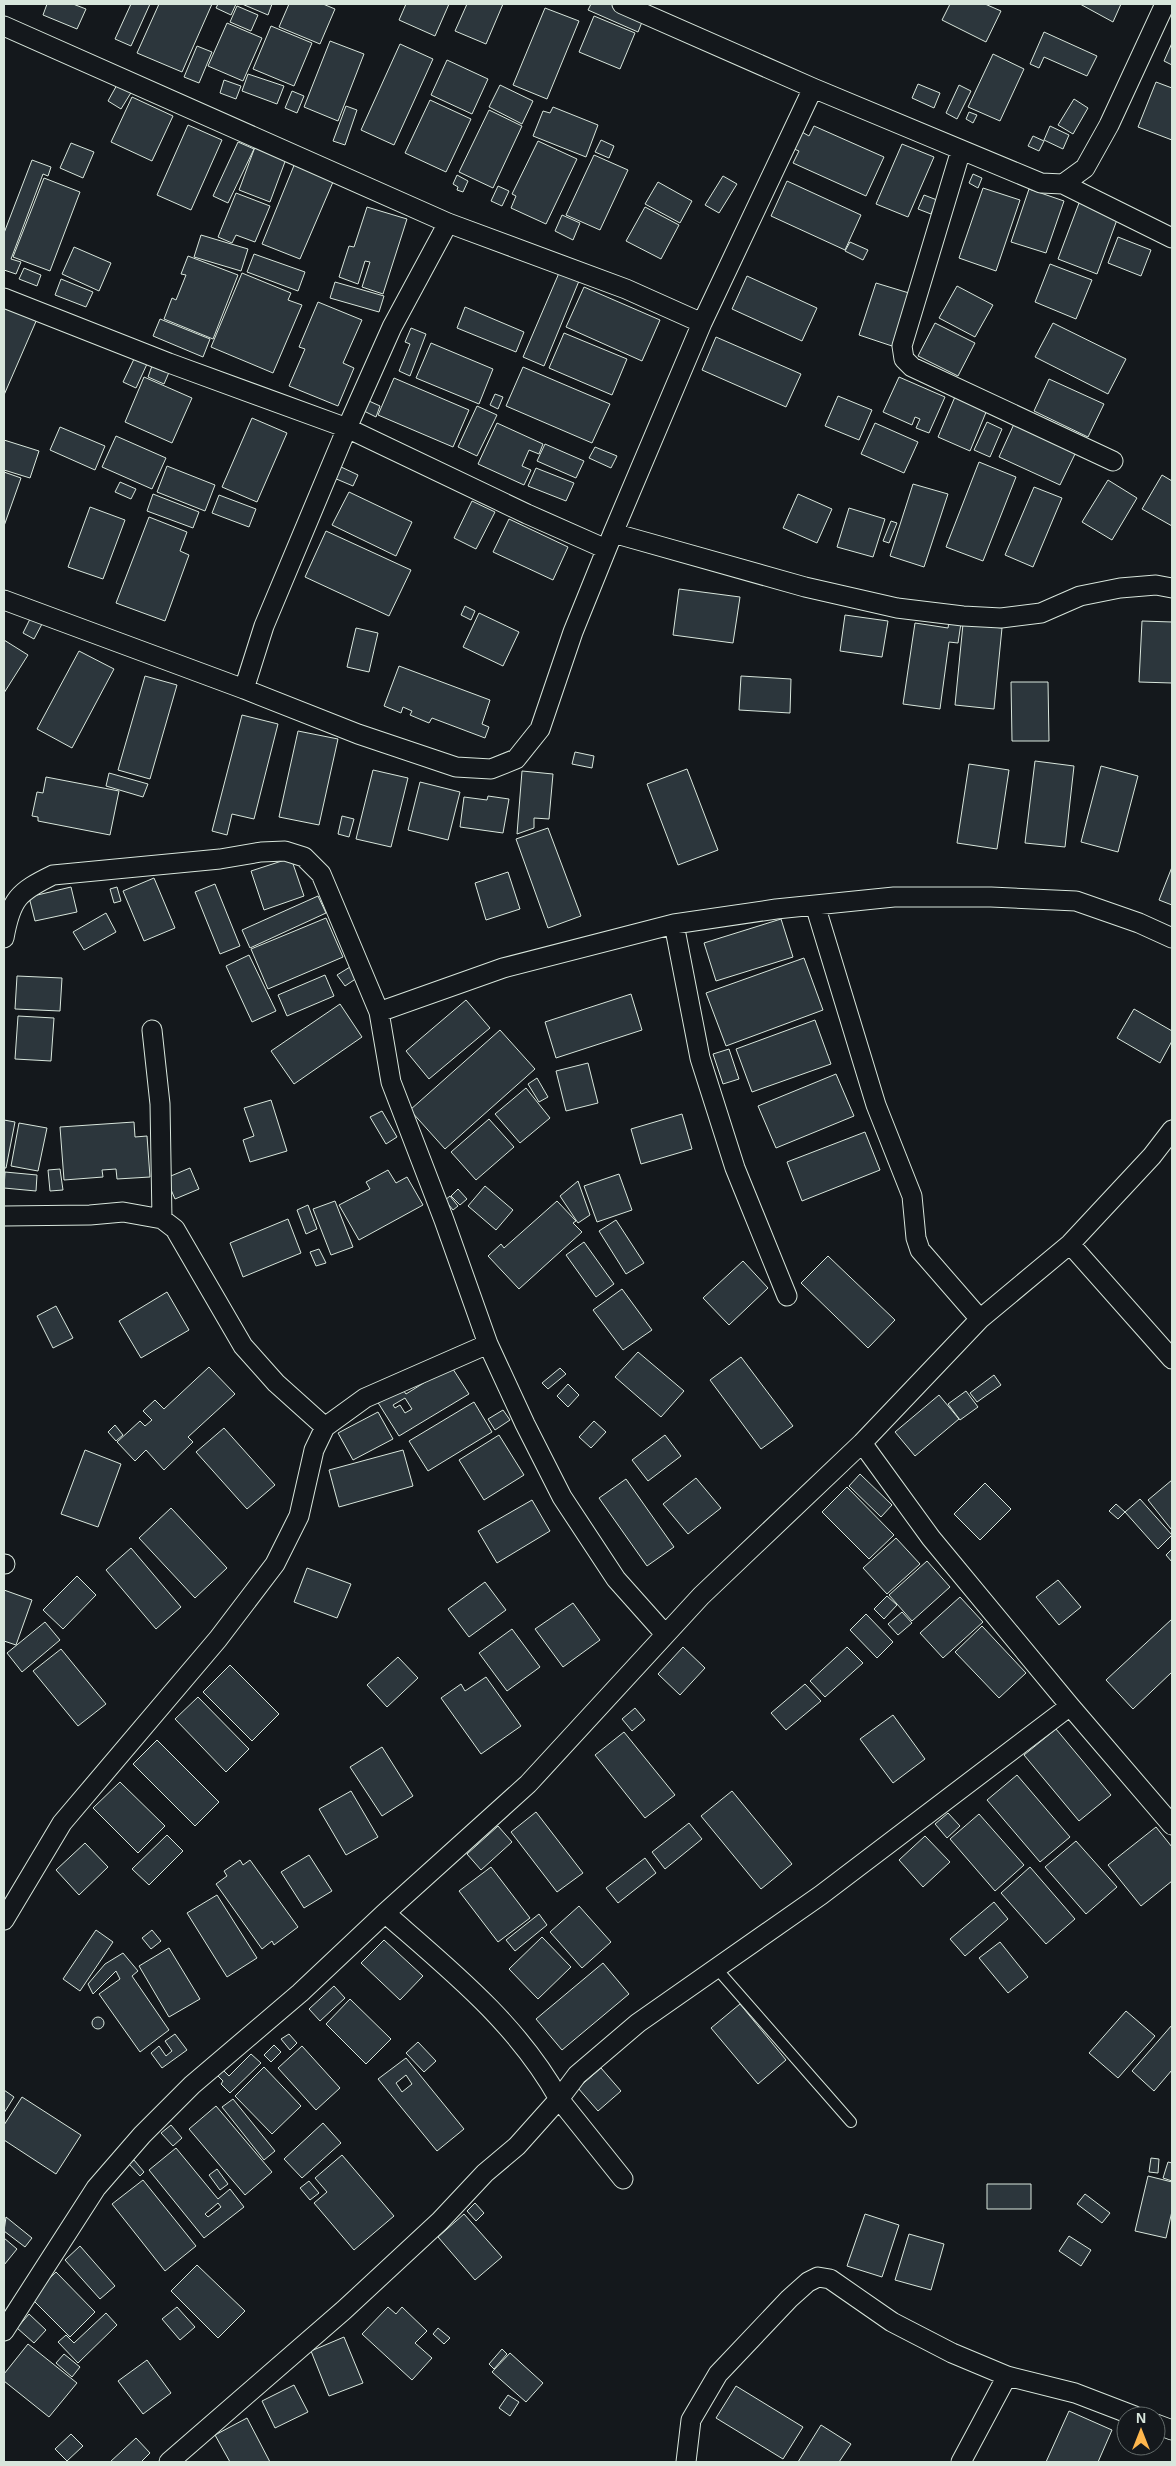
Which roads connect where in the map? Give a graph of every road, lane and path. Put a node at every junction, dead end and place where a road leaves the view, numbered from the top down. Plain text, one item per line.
1 (622, 4) edge
2 (1165, 4) edge
3 (4, 26) edge
4 (813, 88) junction
5 (961, 150) junction
6 (1063, 184) junction
7 (448, 223) junction
8 (1172, 238) edge
9 (4, 298) edge
10 (702, 323) junction
11 (346, 428) junction
12 (1113, 462) dead end
13 (609, 541) junction
14 (1172, 588) edge
15 (4, 600) edge
16 (244, 689) junction
17 (815, 905) junction
18 (674, 924) junction
19 (4, 938) edge
20 (1172, 938) edge
21 (379, 1012) junction
22 (152, 1030) dead end
23 (1172, 1130) edge
24 (4, 1216) edge
25 (162, 1219) junction
26 (1070, 1244) junction
27 (787, 1296) dead end
28 (980, 1319) junction
29 (488, 1344) junction
30 (1172, 1359) edge
31 (325, 1427) junction
32 (862, 1443) junction
33 (664, 1634) junction
34 (1070, 1706) junction
35 (1172, 1825) edge
36 (385, 1913) junction
37 (4, 1920) edge
38 (717, 1969) junction
39 (559, 2099) junction
40 (851, 2122) dead end
41 (623, 2179) dead end
42 (4, 2331) edge
43 (1007, 2376) junction
44 (1116, 2408) edge
45 (169, 2462) edge
46 (686, 2462) edge
47 (961, 2462) edge

1 - 4 street
2 - 6 street
3 - 7 street
4 - 5 street
4 - 10 street
5 - 6 street
5 - 12 street
6 - 8 street
7 - 10 street
7 - 11 street
9 - 11 street
10 - 13 street
11 - 13 street
11 - 16 street
13 - 14 street
13 - 16 street
15 - 16 street
17 - 18 street
17 - 20 street
17 - 28 street
18 - 21 street
18 - 27 street
19 - 21 street
21 - 29 street
22 - 25 street
23 - 26 street
24 - 25 street
25 - 31 street
26 - 28 street
26 - 30 street
28 - 32 street
29 - 31 street
29 - 33 street
31 - 37 street
32 - 33 street
32 - 34 street
33 - 36 street
34 - 35 street
34 - 38 street
36 - 39 street
36 - 42 street
38 - 39 street
38 - 40 lane
39 - 41 street
39 - 45 street
43 - 44 street
43 - 46 street
43 - 47 street

